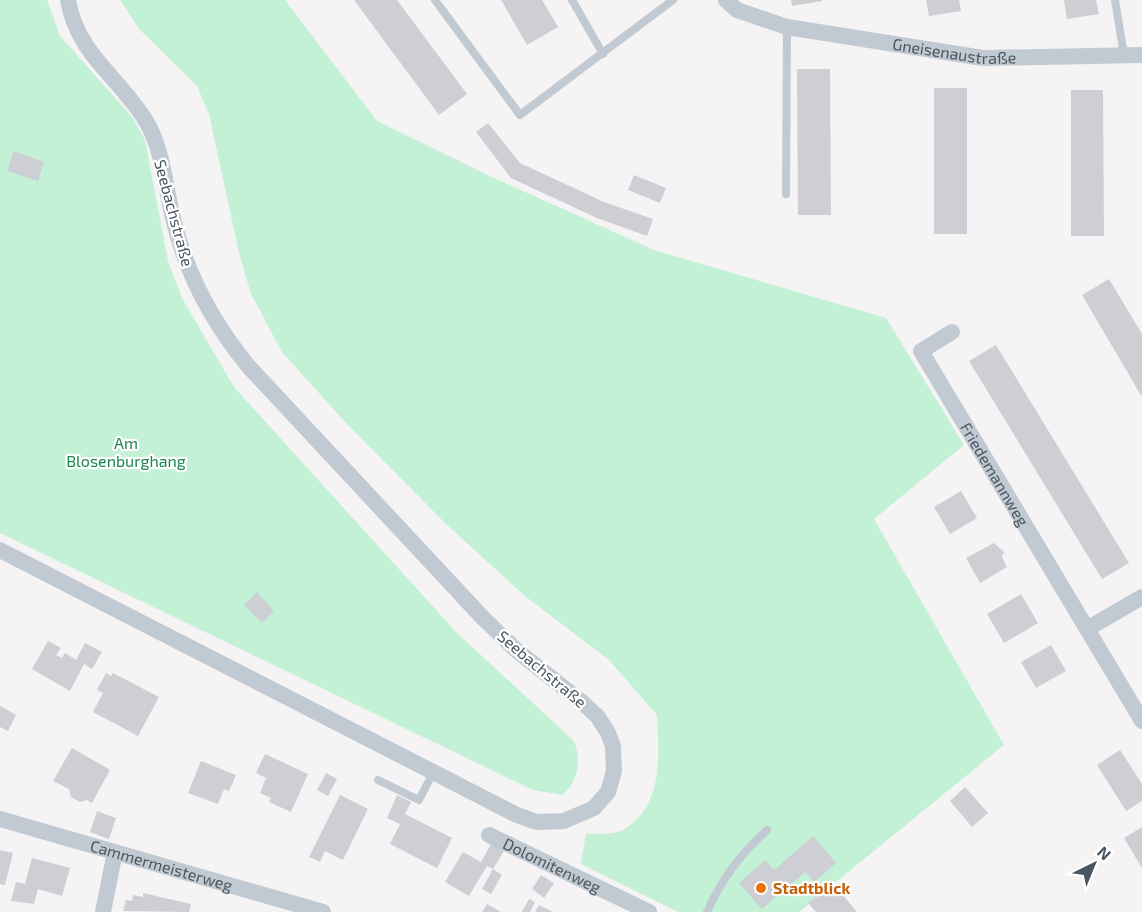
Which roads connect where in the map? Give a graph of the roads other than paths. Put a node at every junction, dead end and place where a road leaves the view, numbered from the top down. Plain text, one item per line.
1 (68, 0) edge
2 (435, 0) edge
3 (572, 0) edge
4 (673, 0) edge
5 (726, 0) edge
6 (1115, 0) edge
7 (787, 27) junction
8 (603, 54) junction
9 (1124, 55) junction
10 (1142, 55) edge
11 (786, 194) dead end
12 (952, 332) dead end
13 (0, 550) edge
14 (1142, 597) edge
15 (1087, 629) junction
16 (1142, 722) edge
17 (433, 773) junction
18 (378, 780) dead end
19 (0, 819) edge
20 (767, 830) dead end
21 (489, 835) dead end
22 (115, 852) junction
23 (103, 912) edge
24 (323, 912) edge
25 (649, 912) edge
26 (707, 912) edge

1 - 17 street, Seebachstraße
2 - 8 lane
3 - 8 lane
4 - 8 lane
5 - 7 street, Gneisenaustraße
6 - 9 lane
7 - 9 street, Gneisenaustraße
7 - 11 lane
9 - 10 street, Gneisenaustraße
12 - 15 street, Friedemannweg
13 - 17 street, Seebachstraße
14 - 15 street
15 - 16 street, Friedemannweg
17 - 18 lane
19 - 22 street, Cammermeisterweg
20 - 26 lane
21 - 25 street, Dolomitenweg
22 - 23 street
22 - 24 street, Cammermeisterweg

